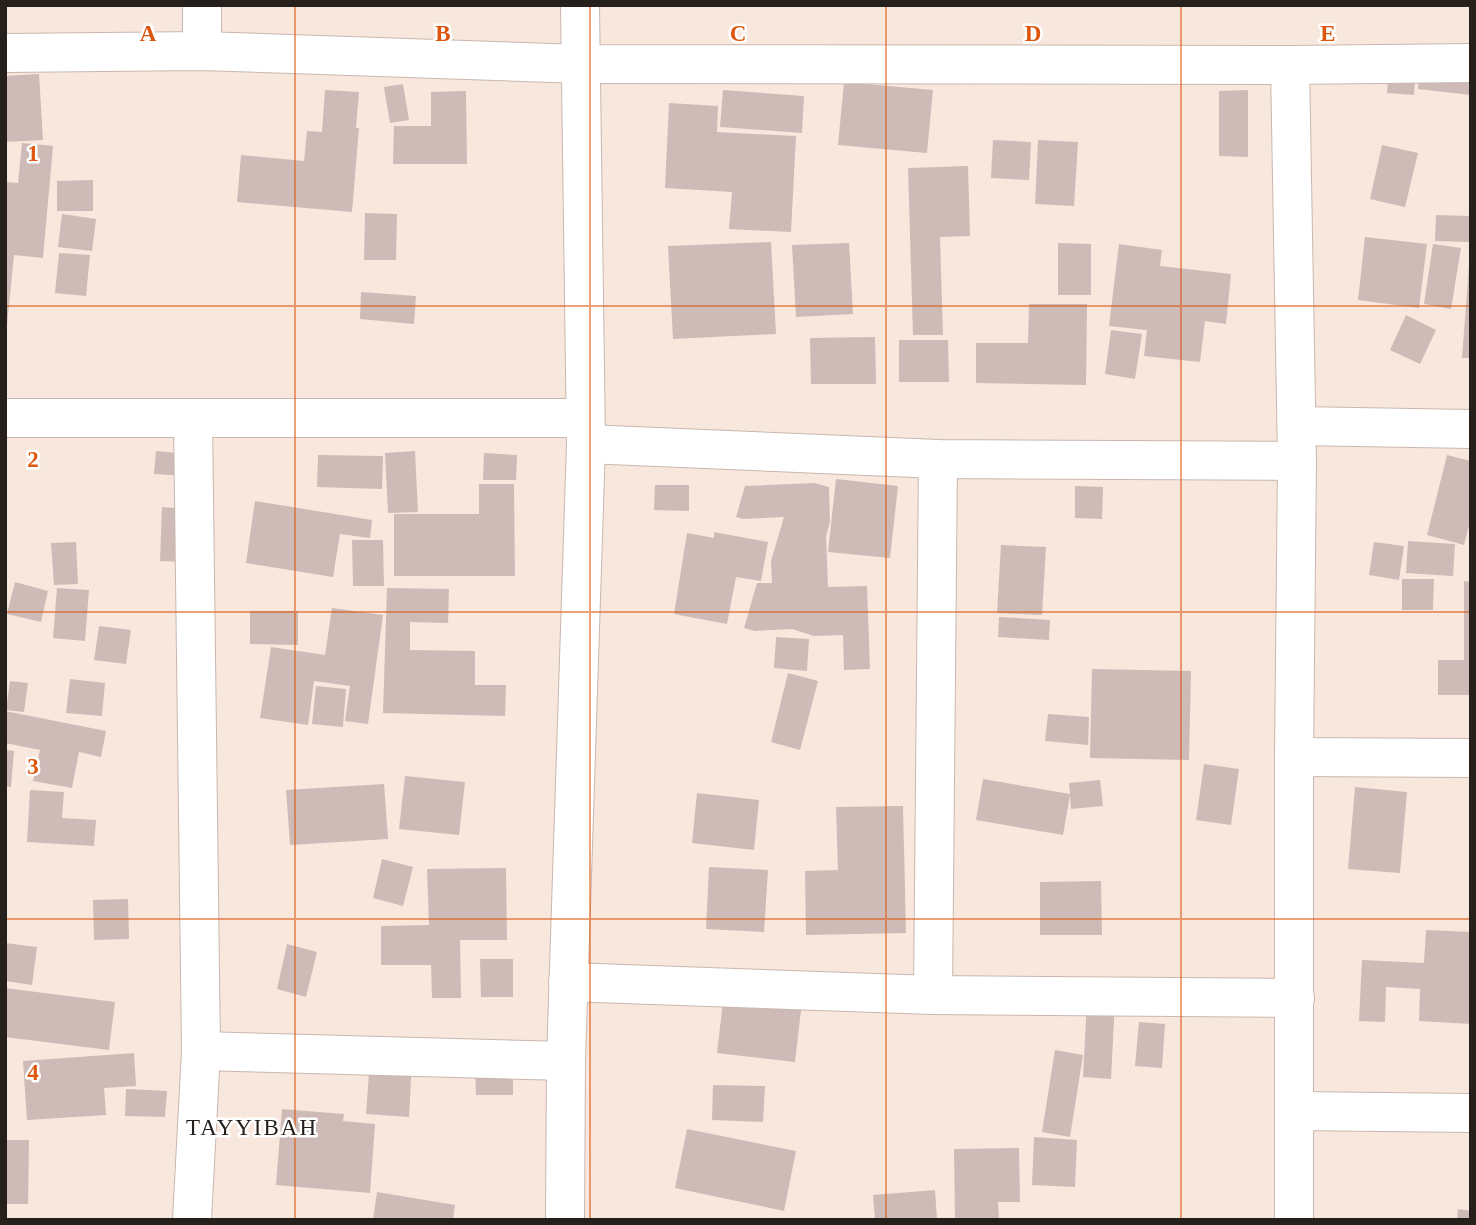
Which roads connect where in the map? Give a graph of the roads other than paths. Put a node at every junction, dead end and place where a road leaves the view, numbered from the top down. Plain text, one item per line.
1 (202, 5) edge
2 (580, 5) edge
3 (202, 51) junction
4 (5, 53) edge
5 (1471, 63) edge
6 (580, 64) junction
7 (1290, 65) junction
8 (5, 418) edge
9 (193, 419) junction
10 (1471, 429) edge
11 (585, 431) junction
12 (1297, 443) junction
13 (938, 459) junction
14 (1294, 757) junction
15 (1471, 758) edge
16 (568, 982) junction
17 (933, 995) junction
18 (1295, 998) junction
19 (201, 1051) junction
20 (566, 1061) junction
21 (1294, 1111) junction
22 (1471, 1113) edge
23 (192, 1220) edge
24 (565, 1220) edge
25 (1294, 1220) edge

1 - 3 street
2 - 6 street
3 - 4 street
3 - 6 street
5 - 7 street
6 - 7 street
6 - 11 street
7 - 12 street
8 - 9 street
9 - 11 street
9 - 19 street
10 - 12 street
11 - 13 street
11 - 16 street
12 - 13 street
12 - 14 street
13 - 17 street
14 - 15 street
14 - 18 street
16 - 17 street
16 - 20 street
17 - 18 street
18 - 21 street
19 - 20 street
19 - 23 street
20 - 24 street
21 - 22 street
21 - 25 street

